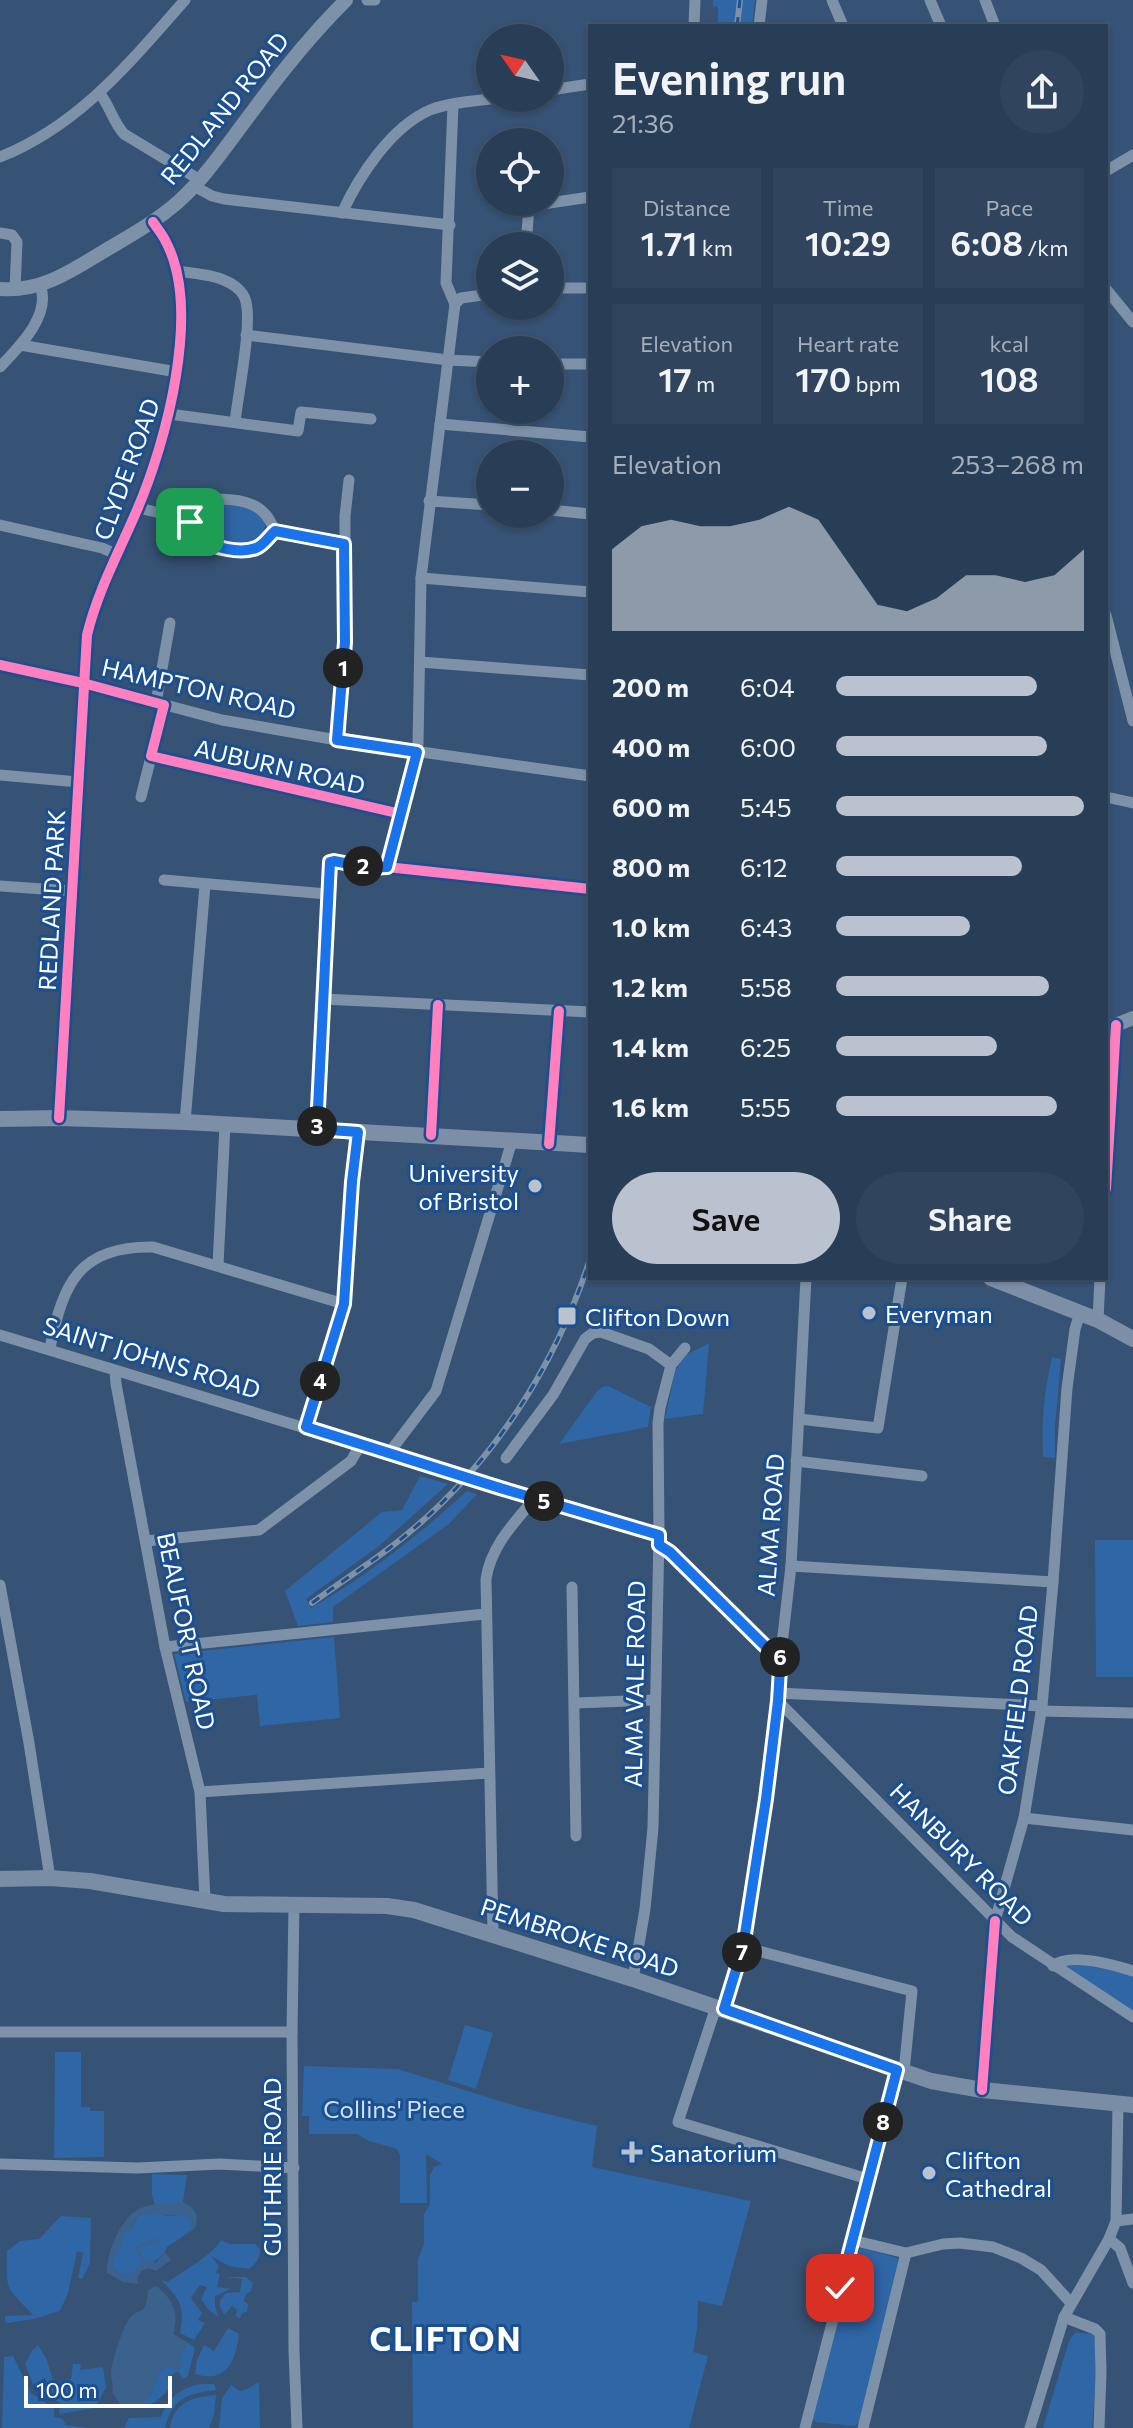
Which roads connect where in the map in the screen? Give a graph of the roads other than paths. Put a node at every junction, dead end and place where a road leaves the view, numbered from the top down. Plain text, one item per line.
1 (346, 0) edge
2 (367, 0) edge
3 (375, 0) edge
4 (695, 0) edge
5 (762, 0) edge
6 (832, 0) edge
7 (920, 0) edge
8 (930, 0) edge
9 (938, 0) edge
10 (985, 0) edge
11 (183, 1) edge
12 (694, 24) edge
13 (759, 24) edge
14 (842, 24) edge
15 (940, 24) edge
16 (994, 24) edge
17 (588, 84) edge
18 (564, 88) edge
19 (100, 94) junction
20 (476, 101) edge
21 (453, 105) junction
22 (1133, 155) edge
23 (0, 157) edge
24 (1108, 170) edge
25 (197, 183) junction
26 (588, 197) edge
27 (342, 213) junction
28 (153, 222) junction
29 (450, 225) junction
30 (528, 232) edge
31 (0, 233) edge
32 (175, 271) junction
33 (40, 285) junction
34 (564, 288) edge
35 (588, 288) edge
36 (7, 290) edge
37 (1108, 291) edge
38 (476, 296) edge
39 (455, 304) junction
40 (1133, 322) edge
41 (246, 335) junction
42 (20, 345) junction
43 (448, 360) junction
44 (476, 361) edge
45 (564, 364) edge
46 (588, 364) edge
47 (0, 367) edge
48 (177, 372) junction
49 (169, 414) junction
50 (371, 419) dead end
51 (235, 422) junction
52 (440, 424) junction
53 (588, 437) edge
54 (349, 480) dead end
55 (429, 501) junction
56 (476, 504) edge
57 (138, 508) junction
58 (564, 511) edge
59 (588, 514) edge
60 (187, 519) junction
61 (0, 525) edge
62 (275, 531) junction
63 (344, 544) junction
64 (116, 554) junction
65 (421, 578) junction
66 (588, 592) edge
67 (170, 623) dead end
68 (1108, 623) edge
69 (420, 662) junction
70 (0, 665) edge
71 (588, 675) edge
72 (83, 683) junction
73 (160, 704) junction
74 (1133, 721) edge
75 (337, 740) junction
76 (417, 752) junction
77 (151, 756) junction
78 (0, 775) edge
79 (588, 776) edge
80 (78, 782) junction
81 (141, 797) dead end
82 (1108, 797) edge
83 (1133, 803) edge
84 (401, 814) junction
85 (387, 867) junction
86 (164, 880) dead end
87 (205, 885) junction
88 (0, 886) edge
89 (588, 889) edge
90 (71, 891) junction
91 (327, 894) junction
92 (323, 999) junction
93 (438, 1005) junction
94 (559, 1011) junction
95 (588, 1012) edge
96 (1133, 1018) edge
97 (1111, 1027) edge
98 (59, 1118) junction
99 (0, 1119) edge
100 (185, 1122) junction
101 (1108, 1124) edge
102 (225, 1125) junction
103 (317, 1129) junction
104 (358, 1132) junction
105 (431, 1135) junction
106 (512, 1141) junction
107 (549, 1144) junction
108 (588, 1145) edge
109 (218, 1265) junction
110 (806, 1280) edge
111 (902, 1280) edge
112 (996, 1280) edge
113 (1100, 1280) edge
114 (344, 1304) junction
115 (1080, 1313) junction
116 (1098, 1320) junction
117 (0, 1335) edge
118 (1133, 1339) edge
119 (50, 1348) junction
120 (685, 1348) dead end
121 (671, 1365) junction
122 (115, 1371) junction
123 (799, 1419) junction
124 (306, 1427) junction
125 (361, 1444) junction
126 (389, 1453) junction
127 (506, 1458) dead end
128 (796, 1461) junction
129 (922, 1476) dead end
130 (535, 1498) junction
131 (659, 1540) junction
132 (146, 1541) junction
133 (791, 1566) junction
134 (1053, 1582) junction
135 (0, 1585) edge
136 (572, 1587) dead end
137 (485, 1614) junction
138 (165, 1647) junction
139 (781, 1653) junction
140 (778, 1697) junction
141 (655, 1700) junction
142 (575, 1703) junction
143 (1041, 1709) junction
144 (1133, 1713) edge
145 (489, 1773) junction
146 (200, 1792) junction
147 (1024, 1818) junction
148 (1133, 1830) edge
149 (576, 1836) dead end
150 (50, 1878) junction
151 (0, 1879) edge
152 (205, 1901) junction
153 (294, 1905) junction
154 (995, 1921) junction
155 (493, 1934) junction
156 (743, 1947) junction
157 (1053, 1966) junction
158 (1133, 1971) edge
159 (633, 1979) junction
160 (720, 2008) junction
161 (1133, 2017) edge
162 (0, 2032) edge
163 (292, 2032) junction
164 (900, 2071) junction
165 (982, 2090) junction
166 (1125, 2105) edge
167 (0, 2164) edge
168 (294, 2168) junction
169 (868, 2179) junction
170 (1133, 2219) edge
171 (1116, 2221) junction
172 (1109, 2239) junction
173 (852, 2240) junction
174 (906, 2253) junction
175 (1133, 2283) edge
176 (1071, 2303) junction
177 (1064, 2317) junction
178 (297, 2428) edge
179 (805, 2428) edge
180 (863, 2428) edge
181 (1030, 2428) edge
182 (1099, 2428) edge

1 - 25 street, REDLAND ROAD
2 - 3 street
4 - 12 street
5 - 13 street
6 - 14 street
7 - 8 street
8 - 9 street
8 - 15 street
10 - 16 street
11 - 19 street
17 - 18 street
19 - 23 street
19 - 25 street
20 - 21 street
21 - 27 street
21 - 29 street
22 - 24 street
25 - 27 street
25 - 28 street, REDLAND ROAD
26 - 30 street
27 - 29 street
28 - 32 street, CLYDE ROAD
28 - 33 street, REDLAND ROAD
29 - 39 street
31 - 36 street
32 - 41 street
32 - 48 street, CLYDE ROAD
33 - 36 street, REDLAND ROAD
33 - 42 street
34 - 35 street
37 - 40 street
38 - 39 street
39 - 43 street
41 - 43 street
41 - 51 street
42 - 47 street
42 - 48 street
43 - 44 street
43 - 52 street
45 - 46 street
48 - 49 street, CLYDE ROAD
49 - 51 street
49 - 57 street, CLYDE ROAD
50 - 51 street
52 - 53 street
52 - 55 street
54 - 63 street
55 - 56 street
55 - 65 street
57 - 60 street
57 - 64 street, CLYDE ROAD
58 - 59 street
60 - 62 street
60 - 62 street
61 - 64 street
62 - 63 street
63 - 75 street
64 - 72 street, CLYDE ROAD
65 - 66 street
65 - 69 street
67 - 73 street
68 - 74 street
69 - 71 street
69 - 76 street
70 - 72 street, HAMPTON ROAD
72 - 73 street, HAMPTON ROAD
72 - 80 street, REDLAND PARK
73 - 75 street, HAMPTON ROAD
73 - 77 street
75 - 76 street, HAMPTON ROAD
76 - 79 street, HAMPTON ROAD
76 - 84 street
77 - 81 street
77 - 84 street, AUBURN ROAD
78 - 80 street
80 - 90 street, REDLAND PARK
82 - 83 street
84 - 85 street
85 - 89 street
85 - 91 street
86 - 87 street
87 - 91 street
87 - 100 street
88 - 90 street
90 - 98 street, REDLAND PARK
91 - 92 street
92 - 93 street
92 - 103 street
93 - 94 street
93 - 105 street
94 - 95 street
94 - 107 street
96 - 97 street
97 - 101 street
98 - 99 main road
98 - 100 main road
100 - 102 main road
102 - 103 main road
102 - 109 street
103 - 104 main road
104 - 105 main road
104 - 114 street
105 - 106 main road
106 - 107 main road
106 - 126 street
107 - 108 main road
109 - 114 street
109 - 119 street
110 - 123 street, ALMA ROAD
111 - 123 street
112 - 115 main road
113 - 116 street
114 - 124 street
115 - 116 main road
115 - 134 street, OAKFIELD ROAD
116 - 118 main road
117 - 119 street, SAINT JOHNS ROAD
119 - 122 street, SAINT JOHNS ROAD
120 - 121 street, ALMA VALE ROAD
121 - 127 street
121 - 131 street, ALMA VALE ROAD
122 - 124 street, SAINT JOHNS ROAD
122 - 132 street, BEAUFORT ROAD
123 - 128 street, ALMA ROAD
124 - 125 street, SAINT JOHNS ROAD
125 - 126 street, SAINT JOHNS ROAD
125 - 132 street
126 - 130 street, SAINT JOHNS ROAD, bridge
128 - 129 street
128 - 133 street, ALMA ROAD
130 - 131 street, SAINT JOHNS ROAD
130 - 137 street
131 - 139 street, SAINT JOHNS ROAD
131 - 141 street, ALMA VALE ROAD
132 - 138 street, BEAUFORT ROAD
133 - 134 street
133 - 139 street, ALMA ROAD
134 - 143 street, OAKFIELD ROAD
135 - 150 street
136 - 142 street
137 - 138 street
137 - 145 street
138 - 146 street, BEAUFORT ROAD
139 - 140 street, ALMA ROAD
140 - 143 street
140 - 154 street, HANBURY ROAD
140 - 156 street, ALMA ROAD
141 - 142 street
141 - 159 street, ALMA VALE ROAD
142 - 149 street
143 - 144 street
143 - 147 street, OAKFIELD ROAD
145 - 146 street
145 - 155 street
146 - 152 street, BEAUFORT ROAD
147 - 148 street
147 - 154 street, OAKFIELD ROAD
150 - 151 main road, PEMBROKE ROAD
150 - 152 main road, PEMBROKE ROAD
152 - 153 main road, PEMBROKE ROAD
153 - 155 main road, PEMBROKE ROAD
153 - 163 street, GUTHRIE ROAD
154 - 157 street, HANBURY ROAD
154 - 165 street, OAKFIELD ROAD
155 - 159 main road, PEMBROKE ROAD
156 - 160 street, ALMA ROAD
156 - 164 street
157 - 158 street
157 - 161 street, HANBURY ROAD
159 - 160 main road, PEMBROKE ROAD
160 - 164 main road, PEMBROKE ROAD
160 - 169 street, ALMA ROAD
162 - 163 street
163 - 168 street, GUTHRIE ROAD
164 - 165 main road, PEMBROKE ROAD
164 - 169 street
165 - 166 main road, PEMBROKE ROAD
166 - 171 street
167 - 168 street
168 - 178 street, GUTHRIE ROAD
169 - 173 street
170 - 171 street
171 - 172 street
172 - 175 street
172 - 176 street
173 - 174 street
173 - 179 street
174 - 176 street
174 - 180 street
176 - 177 street
177 - 181 street
177 - 182 street

